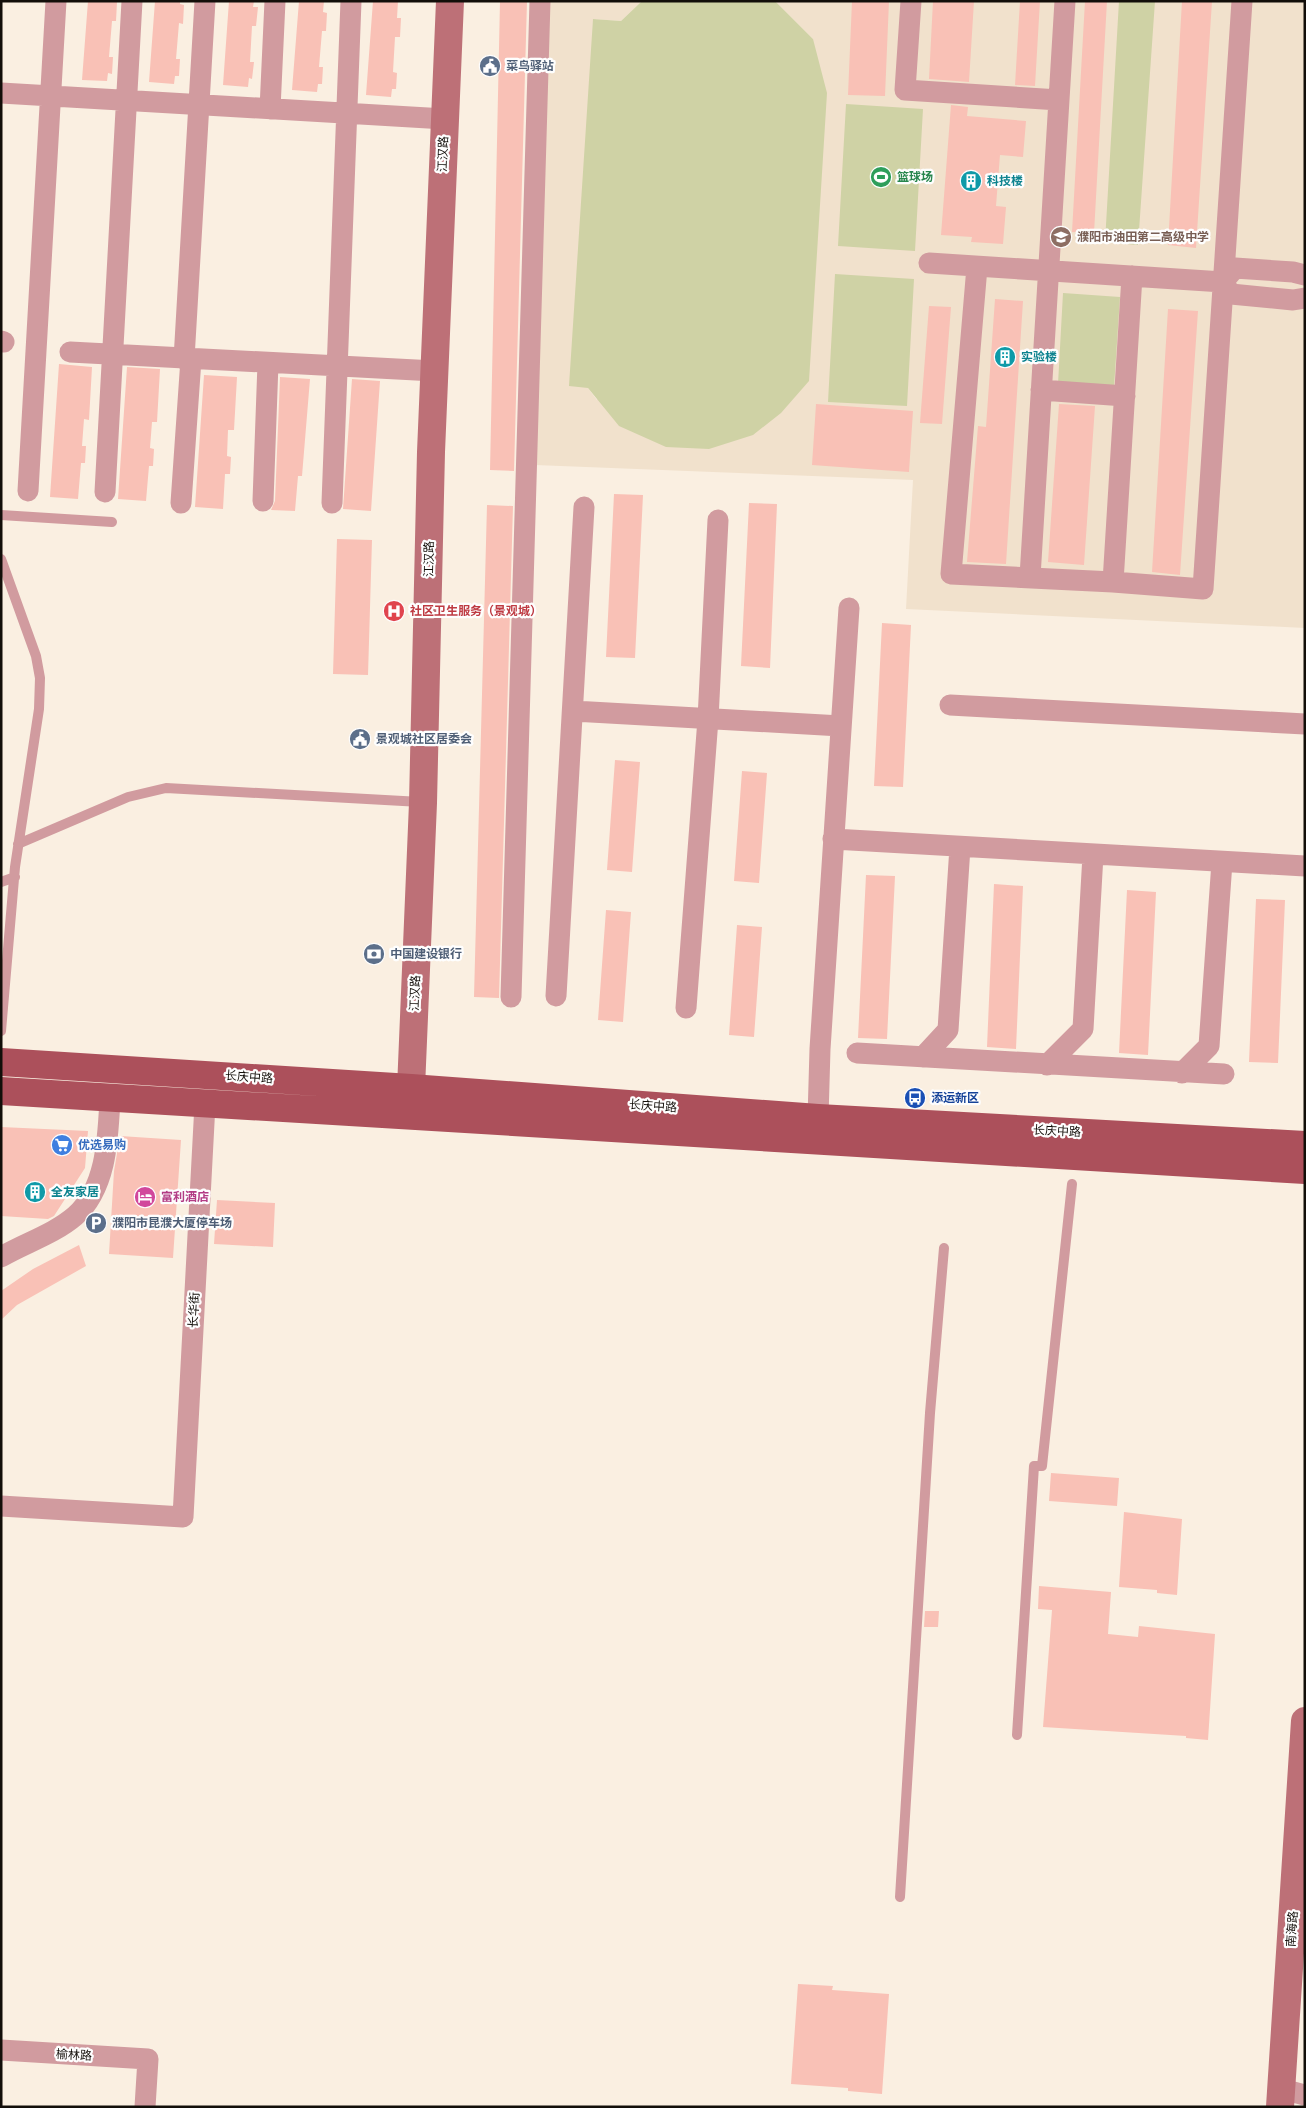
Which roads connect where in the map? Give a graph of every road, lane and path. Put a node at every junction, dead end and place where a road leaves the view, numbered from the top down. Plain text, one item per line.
1 (56, 1) edge
2 (132, 1) edge
3 (205, 1) edge
4 (275, 1) edge
5 (351, 1) edge
6 (450, 1) edge
7 (540, 1) edge
8 (911, 1) edge
9 (1065, 1) edge
10 (1242, 1) edge
11 (1, 93) edge
12 (52, 96) junction
13 (126, 100) junction
14 (1059, 100) junction
15 (199, 105) junction
16 (270, 109) junction
17 (347, 113) junction
18 (445, 119) junction
19 (929, 263) dead end
20 (977, 267) junction
21 (1047, 272) junction
22 (1305, 275) edge
23 (1132, 276) junction
24 (1223, 282) junction
25 (1305, 298) edge
26 (70, 352) dead end
27 (113, 354) junction
28 (187, 359) junction
29 (268, 363) junction
30 (338, 366) junction
31 (435, 371) junction
32 (1041, 390) junction
33 (1125, 396) junction
34 (28, 491) dead end
35 (105, 492) dead end
36 (263, 501) dead end
37 (182, 503) dead end
38 (332, 503) dead end
39 (584, 507) dead end
40 (1, 515) edge
41 (718, 520) dead end
42 (112, 522) dead end
43 (1, 559) edge
44 (1030, 577) junction
45 (1113, 582) junction
46 (849, 608) dead end
47 (950, 705) dead end
48 (573, 711) junction
49 (708, 719) junction
50 (1305, 724) edge
51 (841, 726) junction
52 (423, 802) junction
53 (833, 838) junction
54 (18, 844) junction
55 (960, 847) junction
56 (1093, 855) junction
57 (1222, 862) junction
58 (1305, 866) edge
59 (14, 877) junction
60 (1, 882) edge
61 (556, 996) dead end
62 (511, 997) dead end
63 (686, 1008) dead end
64 (1, 1031) edge
65 (857, 1054) dead end
66 (923, 1057) junction
67 (1, 1062) edge
68 (1047, 1065) junction
69 (1182, 1073) junction
70 (1224, 1074) dead end
71 (411, 1088) junction
72 (1, 1091) edge
73 (110, 1098) junction
74 (205, 1104) junction
75 (410, 1116) junction
76 (818, 1118) junction
77 (1305, 1145) edge
78 (1305, 1170) edge
79 (1072, 1184) dead end
80 (944, 1248) dead end
81 (1, 1257) edge
82 (1, 1506) edge
83 (1305, 1721) edge
84 (1017, 1734) dead end
85 (900, 1897) dead end
86 (1, 2050) edge
87 (1289, 2097) edge
88 (145, 2107) edge

1 - 12 street
2 - 13 street
3 - 15 street
4 - 16 street
5 - 17 street
6 - 18 street, 江汉路
7 - 62 street
8 - 14 street
9 - 14 street
10 - 24 street
11 - 12 street
12 - 13 street
12 - 34 street
13 - 15 street
13 - 27 street
14 - 21 street
15 - 16 street
15 - 28 street
16 - 17 street
17 - 18 street
17 - 30 street
18 - 31 street, 江汉路
19 - 20 street
20 - 21 street
20 - 44 street
21 - 23 street
21 - 32 street
22 - 24 street
23 - 24 street
23 - 33 street
24 - 25 street
24 - 45 street
26 - 27 street
27 - 28 street
27 - 35 street
28 - 29 street
28 - 37 street
29 - 30 street
29 - 36 street
30 - 31 street
30 - 38 street
31 - 52 street, 江汉路
32 - 33 street
32 - 44 street
33 - 45 street
39 - 48 street
40 - 42 lane
41 - 49 street
43 - 54 lane
44 - 45 street
46 - 51 street
47 - 50 street
48 - 49 street
48 - 61 street
49 - 51 street
49 - 63 street
51 - 53 street
52 - 54 lane
52 - 71 street, 江汉路
53 - 55 street
53 - 76 street
54 - 59 lane
55 - 56 street
55 - 66 street
56 - 57 street
56 - 68 street
57 - 58 street
57 - 69 street
59 - 60 lane
59 - 64 lane
65 - 66 street
66 - 68 street
67 - 71 main road, 长庆中路
68 - 69 street
69 - 70 street
71 - 75 street, 江汉路
71 - 76 main road, 长庆中路
72 - 73 main road, 长庆中路
73 - 74 main road, 长庆中路
73 - 81 street
74 - 75 main road, 长庆中路
74 - 82 street, 长华街
75 - 78 main road, 长庆中路
76 - 77 main road, 长庆中路
79 - 84 lane
80 - 85 lane
83 - 87 street, 南海路
86 - 88 street, 榆林路

